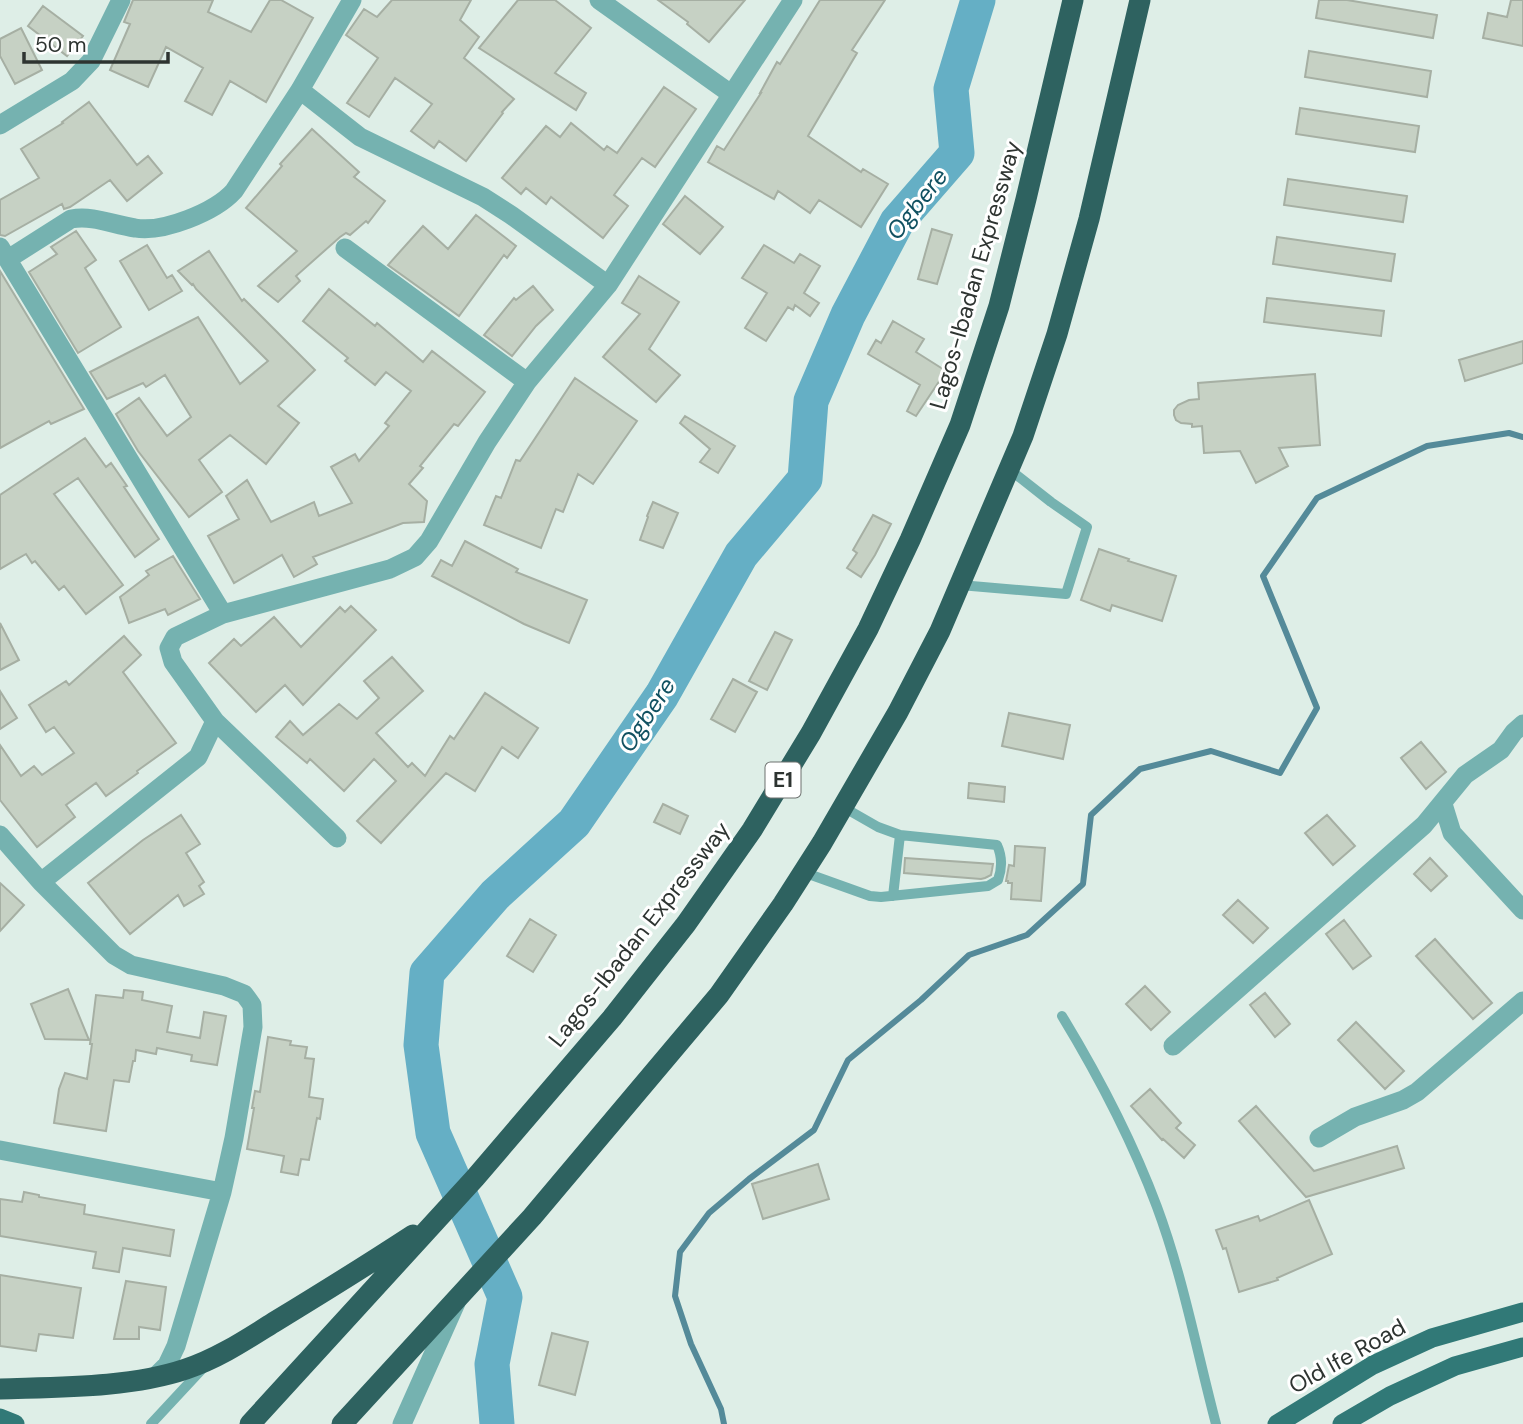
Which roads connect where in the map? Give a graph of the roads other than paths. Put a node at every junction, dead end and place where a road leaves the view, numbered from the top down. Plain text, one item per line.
1 (121, 0) edge
2 (352, 0) edge
3 (599, 0) edge
4 (793, 0) edge
5 (1073, 0) edge
6 (1140, 0) edge
7 (300, 90) junction
8 (731, 94) junction
9 (0, 125) edge
10 (345, 248) dead end
11 (5, 263) edge
12 (608, 285) junction
13 (527, 382) junction
14 (1009, 469) junction
15 (960, 585) junction
16 (223, 614) junction
17 (215, 721) junction
18 (1523, 724) edge
19 (1443, 804) junction
20 (844, 807) junction
21 (1424, 825) junction
22 (1452, 833) junction
23 (0, 835) edge
24 (900, 835) junction
25 (337, 838) dead end
26 (803, 872) junction
27 (41, 882) junction
28 (893, 896) junction
29 (1523, 910) edge
30 (1523, 1001) edge
31 (1062, 1016) dead end
32 (1173, 1046) dead end
33 (1320, 1138) dead end
34 (0, 1150) edge
35 (222, 1192) junction
36 (438, 1219) junction
37 (459, 1295) junction
38 (1523, 1312) edge
39 (1523, 1347) edge
40 (209, 1360) junction
41 (155, 1377) junction
42 (0, 1389) edge
43 (0, 1418) edge
44 (15, 1424) edge
45 (151, 1424) edge
46 (250, 1424) edge
47 (342, 1424) edge
48 (402, 1424) edge
49 (1216, 1424) edge
50 (1278, 1424) edge
51 (1342, 1424) edge

1 - 9 street
2 - 7 street
3 - 8 street
4 - 8 street
5 - 36 highway, Lagos-Ibadan Expressway / E1
6 - 14 highway
7 - 11 street
7 - 12 street
8 - 12 street
10 - 13 street
11 - 16 street
12 - 13 street
13 - 16 street
14 - 15 highway
14 - 15 lane
15 - 20 highway
16 - 17 street
17 - 25 street
17 - 27 street
18 - 19 street
19 - 21 street
19 - 22 street
20 - 24 lane
20 - 26 highway
21 - 22 street
21 - 32 street
22 - 29 street
23 - 27 street
24 - 28 lane
24 - 28 lane
26 - 28 lane
26 - 37 highway
27 - 35 street
30 - 33 street
31 - 49 lane
34 - 35 street
35 - 41 street
36 - 40 highway
36 - 46 highway, Lagos-Ibadan Expressway / E1
37 - 47 highway
37 - 48 street
38 - 50 main road, Old Ife Road
39 - 51 main road
40 - 41 highway
40 - 45 lane
41 - 42 highway
43 - 44 main road

